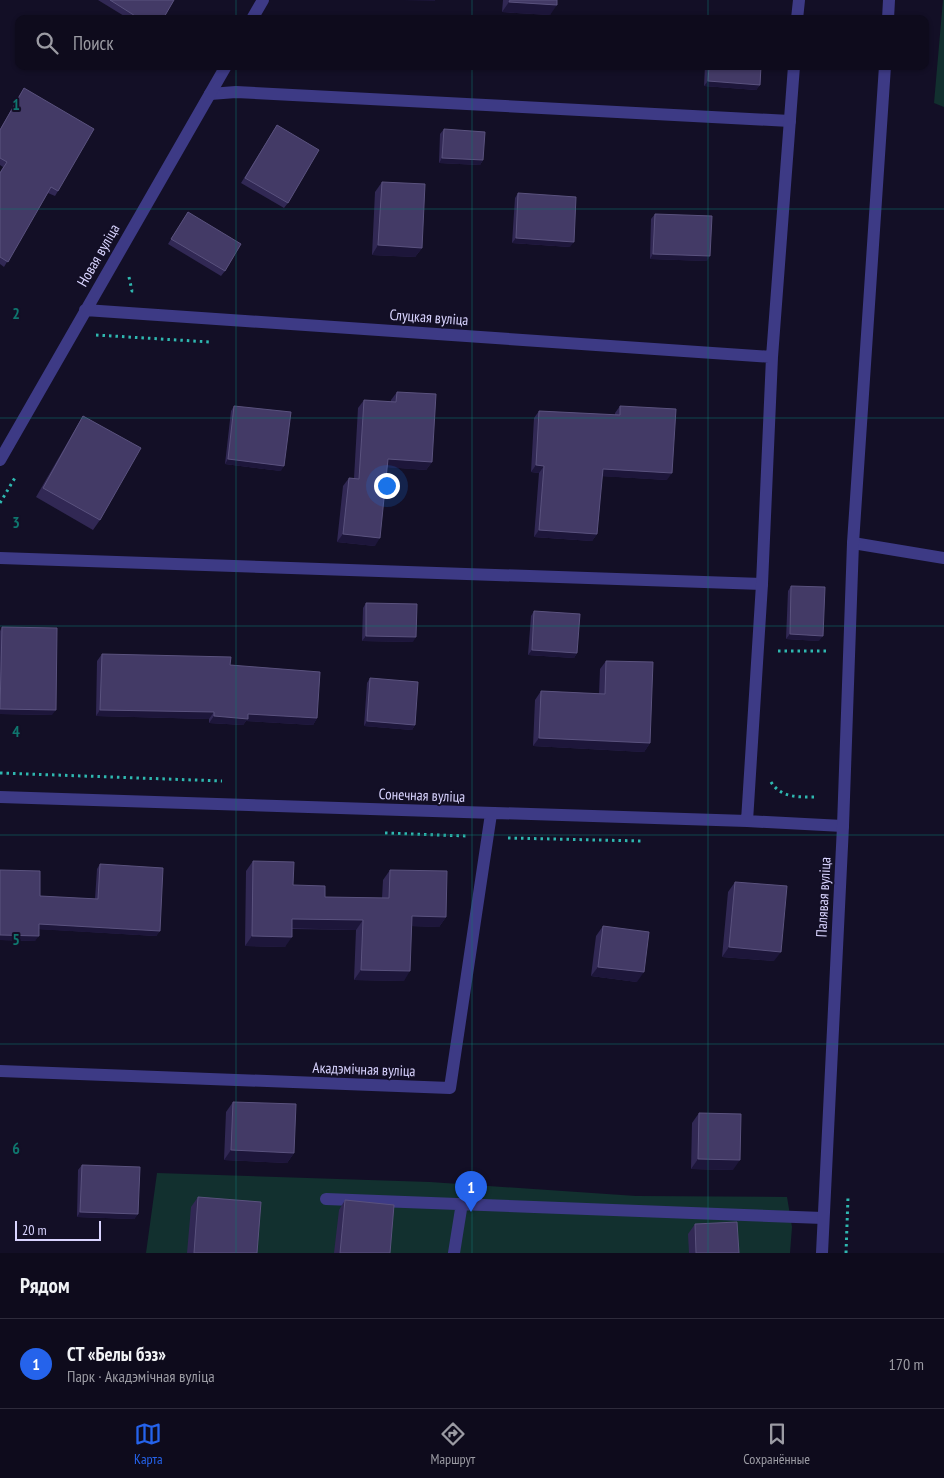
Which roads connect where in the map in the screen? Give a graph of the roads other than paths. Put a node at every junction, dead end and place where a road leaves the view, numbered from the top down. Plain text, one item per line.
1 (263, 0) edge
2 (799, 0) edge
3 (889, 0) edge
4 (254, 15) edge
5 (797, 15) edge
6 (888, 15) edge
7 (224, 70) edge
8 (794, 70) edge
9 (885, 70) edge
10 (210, 94) junction
11 (790, 121) junction
12 (85, 310) junction
13 (772, 358) junction
14 (0, 460) edge
15 (853, 543) junction
16 (0, 558) edge
17 (944, 558) edge
18 (762, 584) junction
19 (0, 797) edge
20 (491, 814) junction
21 (747, 821) junction
22 (843, 826) junction
23 (0, 1071) edge
24 (326, 1199) dead end
25 (462, 1203) junction
26 (823, 1218) junction
27 (454, 1253) edge
28 (822, 1253) edge

1 - 4 street
2 - 5 street
3 - 6 street
7 - 10 street, Новая вуліца
8 - 11 street
9 - 15 street, Палявая вуліца
10 - 11 street
10 - 12 street, Новая вуліца
11 - 13 street
12 - 13 street, Слуцкая вуліца
12 - 14 street, Новая вуліца
13 - 18 street
15 - 17 street
15 - 22 street, Палявая вуліца
16 - 18 street
18 - 21 street
19 - 20 street, Сонечная вуліца
20 - 21 street, Сонечная вуліца
20 - 23 street, Акадэмічная вуліца
21 - 22 street, Сонечная вуліца
22 - 26 street, Палявая вуліца
24 - 25 street
25 - 26 street
25 - 27 street
26 - 28 street, Палявая вуліца

